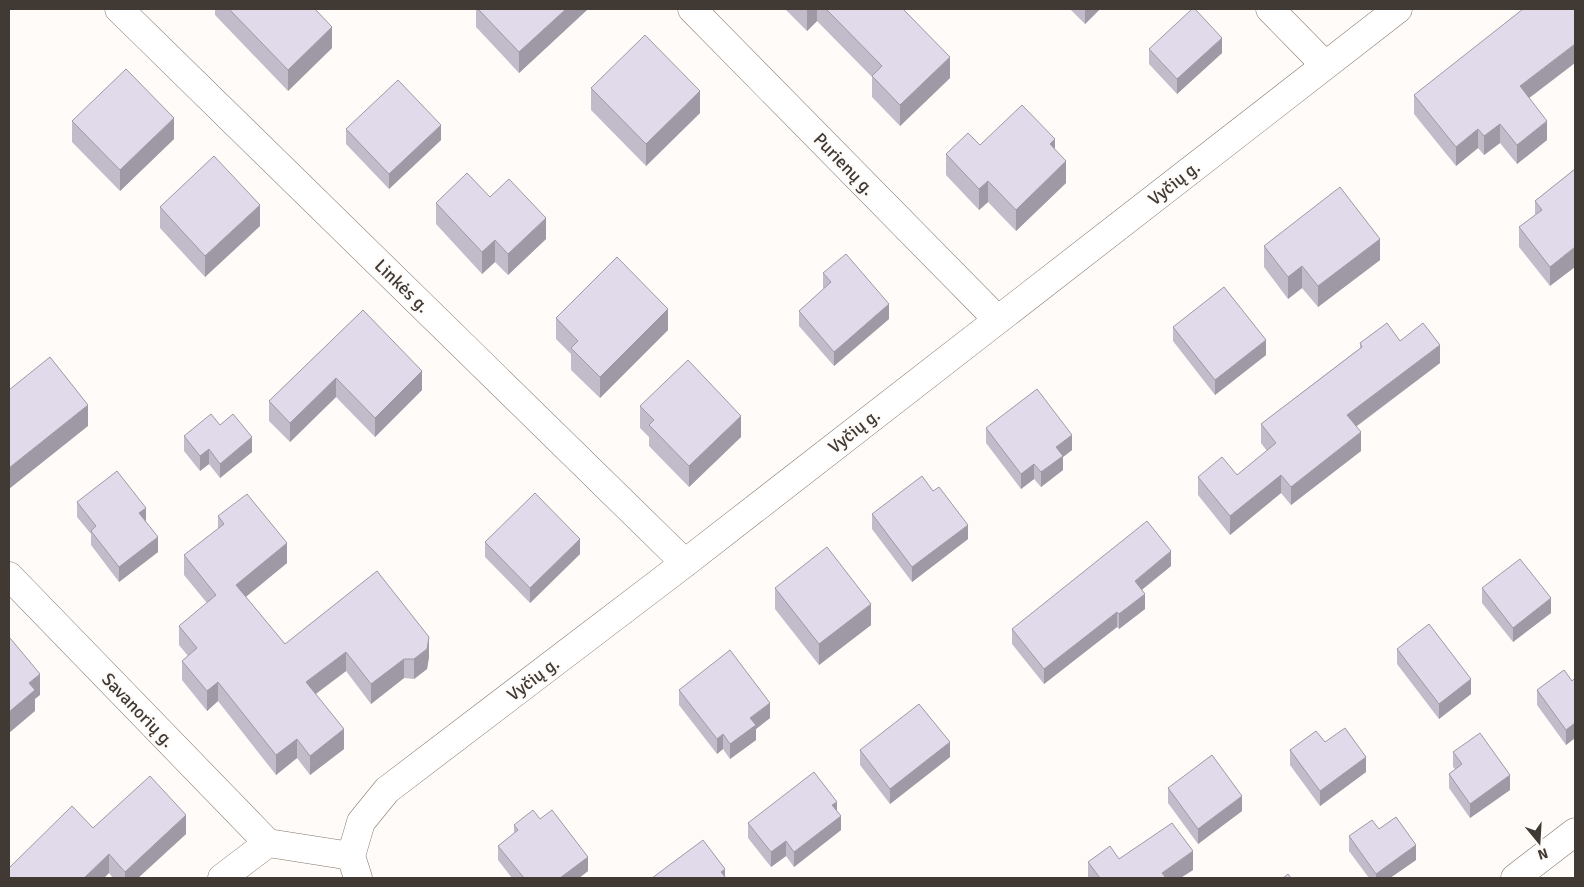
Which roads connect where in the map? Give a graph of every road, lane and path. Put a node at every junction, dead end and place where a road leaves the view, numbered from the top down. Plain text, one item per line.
1 (118, 9) edge
2 (692, 9) edge
3 (1270, 9) edge
4 (1398, 9) edge
5 (1325, 65) junction
6 (996, 319) junction
7 (685, 563) junction
8 (9, 576) edge
9 (1575, 832) edge
10 (268, 843) junction
11 (355, 867) edge
12 (222, 878) edge
13 (1515, 878) edge

1 - 7 street, Linkės g.
2 - 6 street, Purienų g.
3 - 5 street
4 - 5 street, Vyčių g.
5 - 6 street, Vyčių g.
6 - 7 street, Vyčių g.
7 - 11 street, Vyčių g.
8 - 10 street, Savanorių g.
9 - 13 street
10 - 11 street
10 - 12 street

